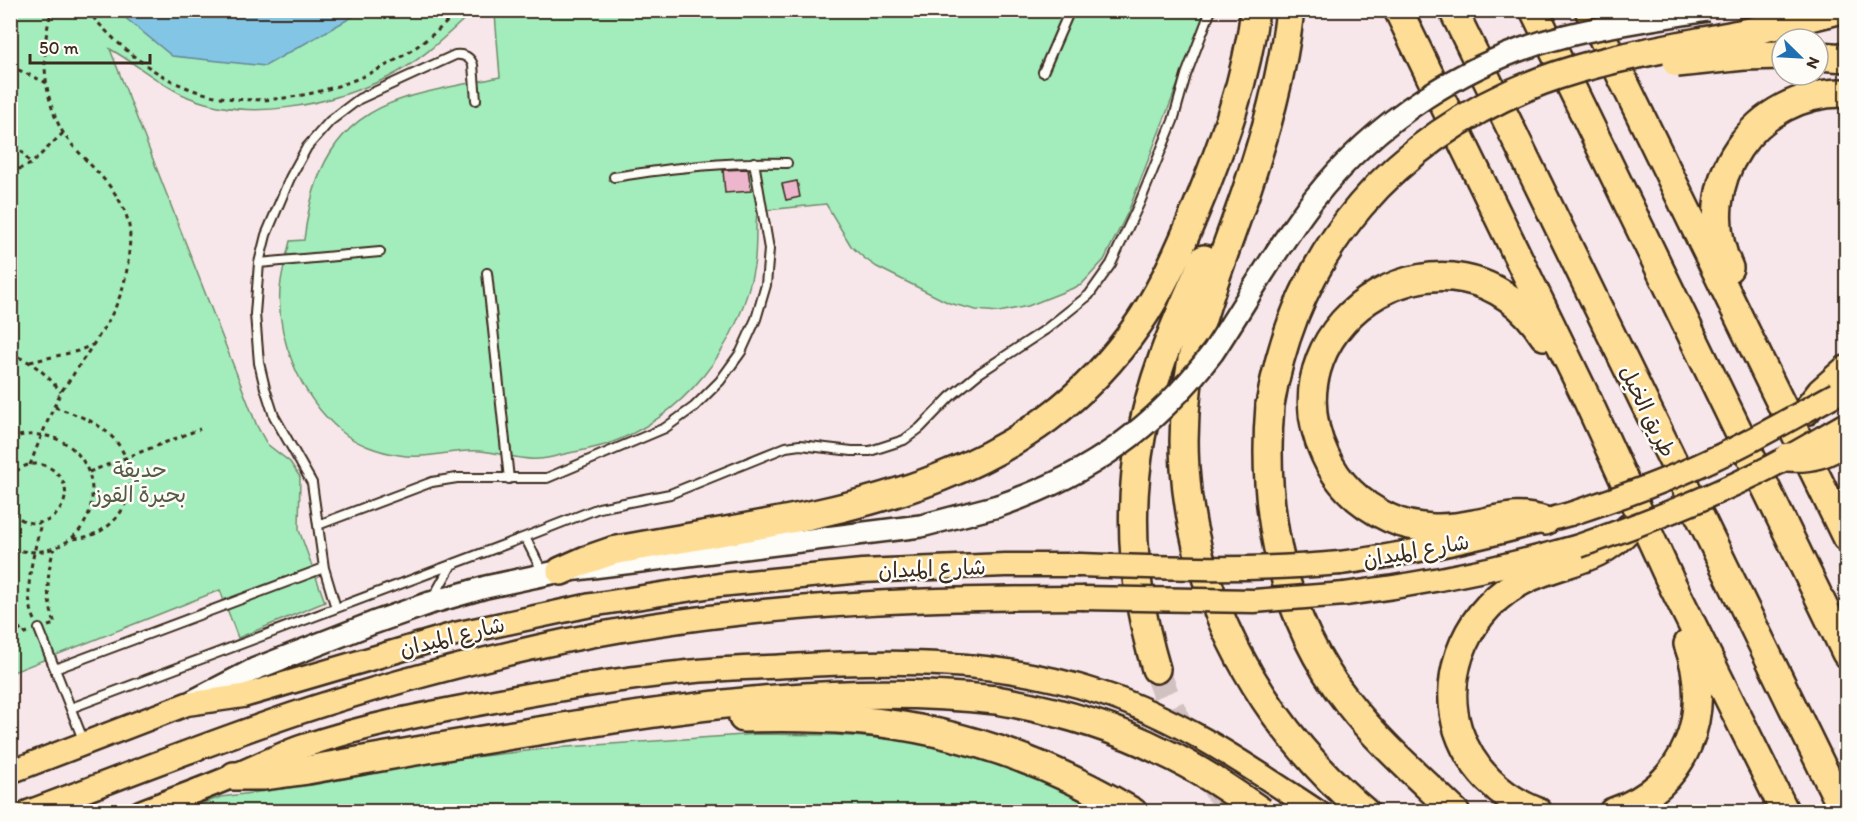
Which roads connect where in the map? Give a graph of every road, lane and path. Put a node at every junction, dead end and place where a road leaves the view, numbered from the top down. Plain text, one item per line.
1 (52, 10) edge
2 (87, 10) edge
3 (459, 10) edge
4 (1070, 10) edge
5 (1211, 10) edge
6 (1255, 10) edge
7 (1290, 10) edge
8 (1398, 10) edge
9 (1453, 10) edge
10 (1534, 10) edge
11 (1589, 10) edge
12 (1708, 10) edge
13 (1839, 10) edge
14 (1744, 45) junction
15 (1770, 52) edge
16 (1830, 56) edge
17 (1846, 57) edge
18 (10, 66) edge
19 (1043, 72) dead end
20 (47, 83) junction
21 (1846, 93) edge
22 (476, 100) dead end
23 (1273, 101) junction
24 (63, 133) junction
25 (10, 136) edge
26 (754, 162) junction
27 (787, 163) dead end
28 (31, 164) junction
29 (10, 172) edge
30 (614, 177) dead end
31 (380, 252) dead end
32 (259, 263) junction
33 (487, 273) dead end
34 (94, 345) junction
35 (10, 354) edge
36 (30, 362) junction
37 (1840, 384) edge
38 (1773, 386) junction
39 (61, 392) junction
40 (1586, 397) junction
41 (55, 407) junction
42 (1806, 411) joint
43 (1846, 424) edge
44 (200, 429) dead end
45 (42, 434) junction
46 (10, 438) edge
47 (1846, 441) edge
48 (1788, 457) junction
49 (126, 458) junction
50 (30, 465) junction
51 (89, 472) junction
52 (1817, 477) junction
53 (10, 478) edge
54 (509, 479) junction
55 (10, 508) edge
56 (1558, 517) junction
57 (1846, 518) edge
58 (41, 522) junction
59 (318, 525) junction
60 (1629, 528) joint
61 (525, 537) junction
62 (1846, 537) edge
63 (70, 540) junction
64 (13, 548) edge
65 (54, 548) junction
66 (35, 552) junction
67 (1581, 552) junction
68 (452, 564) junction
69 (10, 565) edge
70 (324, 568) junction
71 (552, 573) junction
72 (1669, 578) junction
73 (10, 602) edge
74 (430, 603) junction
75 (336, 608) junction
76 (55, 624) dead end
77 (39, 629) joint
78 (22, 634) dead end
79 (1846, 653) edge
80 (55, 669) junction
81 (1156, 669) tunnel mouth
82 (187, 704) junction
83 (71, 708) junction
84 (625, 717) junction
85 (85, 743) junction
86 (10, 772) edge
87 (234, 776) junction
88 (28, 812) edge
89 (140, 812) edge
90 (1133, 812) edge
91 (1262, 812) edge
92 (1318, 812) edge
93 (1365, 812) edge
94 (1455, 812) edge
95 (1538, 812) edge
96 (1613, 812) edge
97 (1785, 812) edge
98 (1844, 812) edge

1 - 20 path
2 - 3 path
4 - 19 lane
5 - 61 lane
6 - 71 highway
7 - 23 highway
8 - 40 highway
9 - 98 highway, طريق الخيل
10 - 79 highway
11 - 38 highway
12 - 71 main road, bridge
13 - 14 highway
14 - 15 highway
14 - 94 highway, bridge
16 - 17 highway
18 - 20 path
20 - 24 path
21 - 38 highway
22 - 32 lane
23 - 81 highway
23 - 93 highway
24 - 28 path
24 - 34 path
25 - 28 path
26 - 27 lane
26 - 30 lane
26 - 54 lane
28 - 29 path
31 - 32 lane
32 - 59 lane
33 - 54 lane
34 - 36 path
34 - 39 path
35 - 36 path
36 - 39 path
37 - 42 highway, bridge
38 - 52 highway
39 - 41 path
40 - 56 highway
40 - 72 highway
41 - 45 path
41 - 49 path
42 - 56 main road, شارع الميدان, bridge
43 - 48 main road, bridge
44 - 49 path
45 - 46 path
45 - 50 path
45 - 51 path
47 - 48 highway, bridge
48 - 60 main road, bridge
49 - 51 path
49 - 63 path
50 - 53 path
50 - 58 path
51 - 63 path
52 - 57 highway
52 - 62 highway
54 - 59 lane
55 - 58 path
56 - 82 main road, شارع الميدان, bridge
58 - 66 path
59 - 70 lane
60 - 67 highway
61 - 68 lane
61 - 71 lane
63 - 65 path
64 - 66 path
64 - 69 path
65 - 66 path
65 - 76 path
66 - 77 path
67 - 88 main road, شارع الميدان, bridge
67 - 95 highway
68 - 74 lane
68 - 75 lane
70 - 75 lane
70 - 80 lane
71 - 74 main road
72 - 96 highway
72 - 97 highway
73 - 78 path
74 - 82 main road
75 - 83 lane
77 - 80 lane
80 - 83 lane
82 - 85 main road, شارع الميدان
83 - 85 lane
84 - 87 highway
84 - 90 highway
84 - 91 highway, bridge
85 - 86 main road, شارع الميدان
87 - 89 main road
87 - 92 main road

